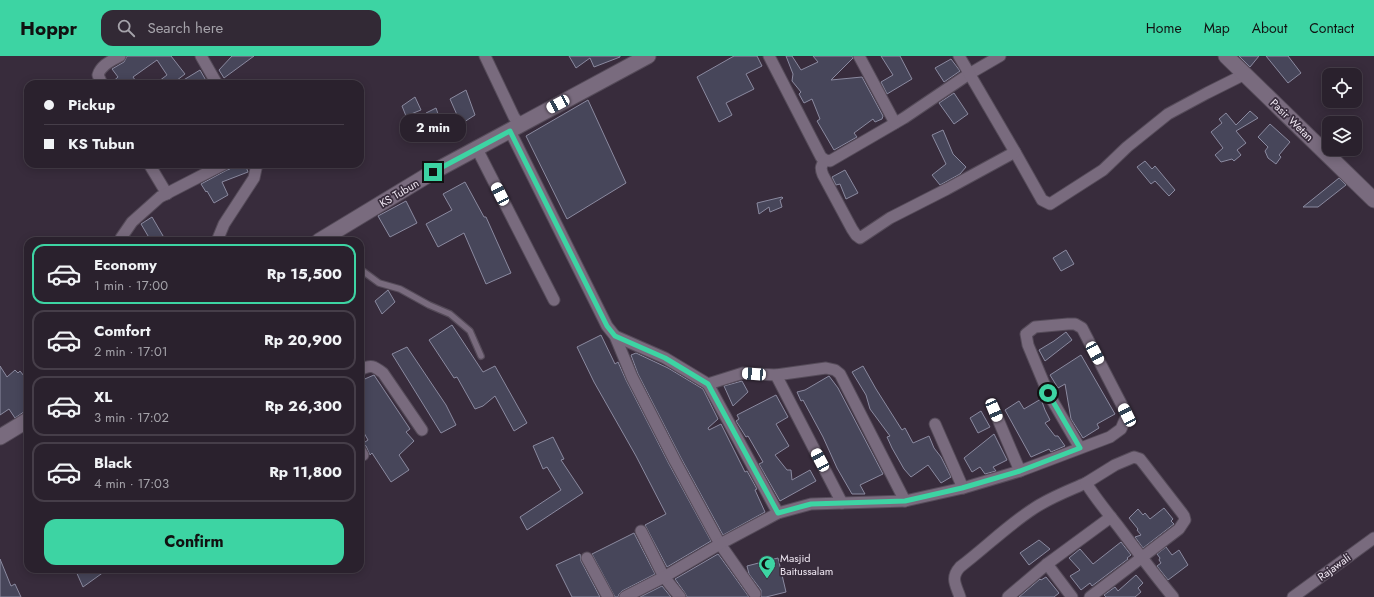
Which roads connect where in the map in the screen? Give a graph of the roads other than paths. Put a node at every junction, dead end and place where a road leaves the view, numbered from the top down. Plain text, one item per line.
1 (120, 56) edge
2 (201, 56) edge
3 (485, 56) edge
4 (648, 56) edge
5 (769, 56) edge
6 (859, 56) edge
7 (959, 56) edge
8 (1000, 56) edge
9 (1226, 56) edge
10 (969, 74) junction
11 (1245, 74) junction
12 (100, 80) edge
13 (215, 80) edge
14 (895, 123) junction
15 (515, 128) junction
16 (477, 149) junction
17 (1015, 152) junction
18 (824, 160) junction
19 (151, 168) edge
20 (216, 168) edge
21 (256, 168) edge
22 (167, 194) junction
23 (1374, 200) edge
24 (121, 237) edge
25 (219, 237) edge
26 (328, 237) edge
27 (364, 272) edge
28 (554, 300) dead end
29 (615, 336) junction
30 (481, 356) dead end
31 (364, 368) edge
32 (776, 375) junction
33 (708, 384) junction
34 (994, 410) dead end
35 (24, 422) edge
36 (934, 424) dead end
37 (422, 430) dead end
38 (0, 437) edge
39 (1080, 448) junction
40 (1020, 471) junction
41 (1086, 483) junction
42 (962, 488) junction
43 (905, 501) junction
44 (842, 503) junction
45 (778, 513) junction
46 (1111, 518) junction
47 (641, 531) dead end
48 (1374, 538) edge
49 (720, 544) junction
50 (588, 558) dead end
51 (1143, 558) junction
52 (1046, 564) junction
53 (664, 577) junction
54 (755, 594) dead end
55 (608, 597) edge
56 (625, 597) edge
57 (680, 597) edge
58 (960, 597) edge
59 (1008, 597) edge
60 (1072, 597) edge
61 (1090, 597) edge
62 (1173, 597) edge
63 (1293, 597) edge

1 - 12 street
2 - 13 street
3 - 15 street
4 - 15 main road, KS Tubun
5 - 18 street
6 - 14 street
7 - 10 street
8 - 10 street
9 - 11 main road, Pasir Wetan
10 - 14 street
10 - 17 street
11 - 17 street
11 - 23 main road, Pasir Wetan
14 - 18 street
15 - 16 main road, KS Tubun
15 - 29 street
16 - 26 main road, KS Tubun
16 - 28 street
17 - 18 street
19 - 22 street
20 - 22 street
21 - 25 street
22 - 24 street
27 - 30 lane
29 - 33 street
29 - 49 street
31 - 37 street
32 - 33 street
32 - 43 street
32 - 44 street
33 - 45 street
34 - 40 street
35 - 38 main road
36 - 42 street
39 - 39 street
39 - 40 street
40 - 42 street
41 - 46 street
41 - 51 street
41 - 58 street
42 - 43 street
43 - 44 street
44 - 45 street
45 - 49 street
46 - 51 street
46 - 52 street
47 - 53 street
48 - 63 street, Rajawali
49 - 53 street
49 - 54 street
50 - 55 street
51 - 61 street
51 - 62 street
52 - 59 street
52 - 60 street
53 - 56 street
53 - 57 street

